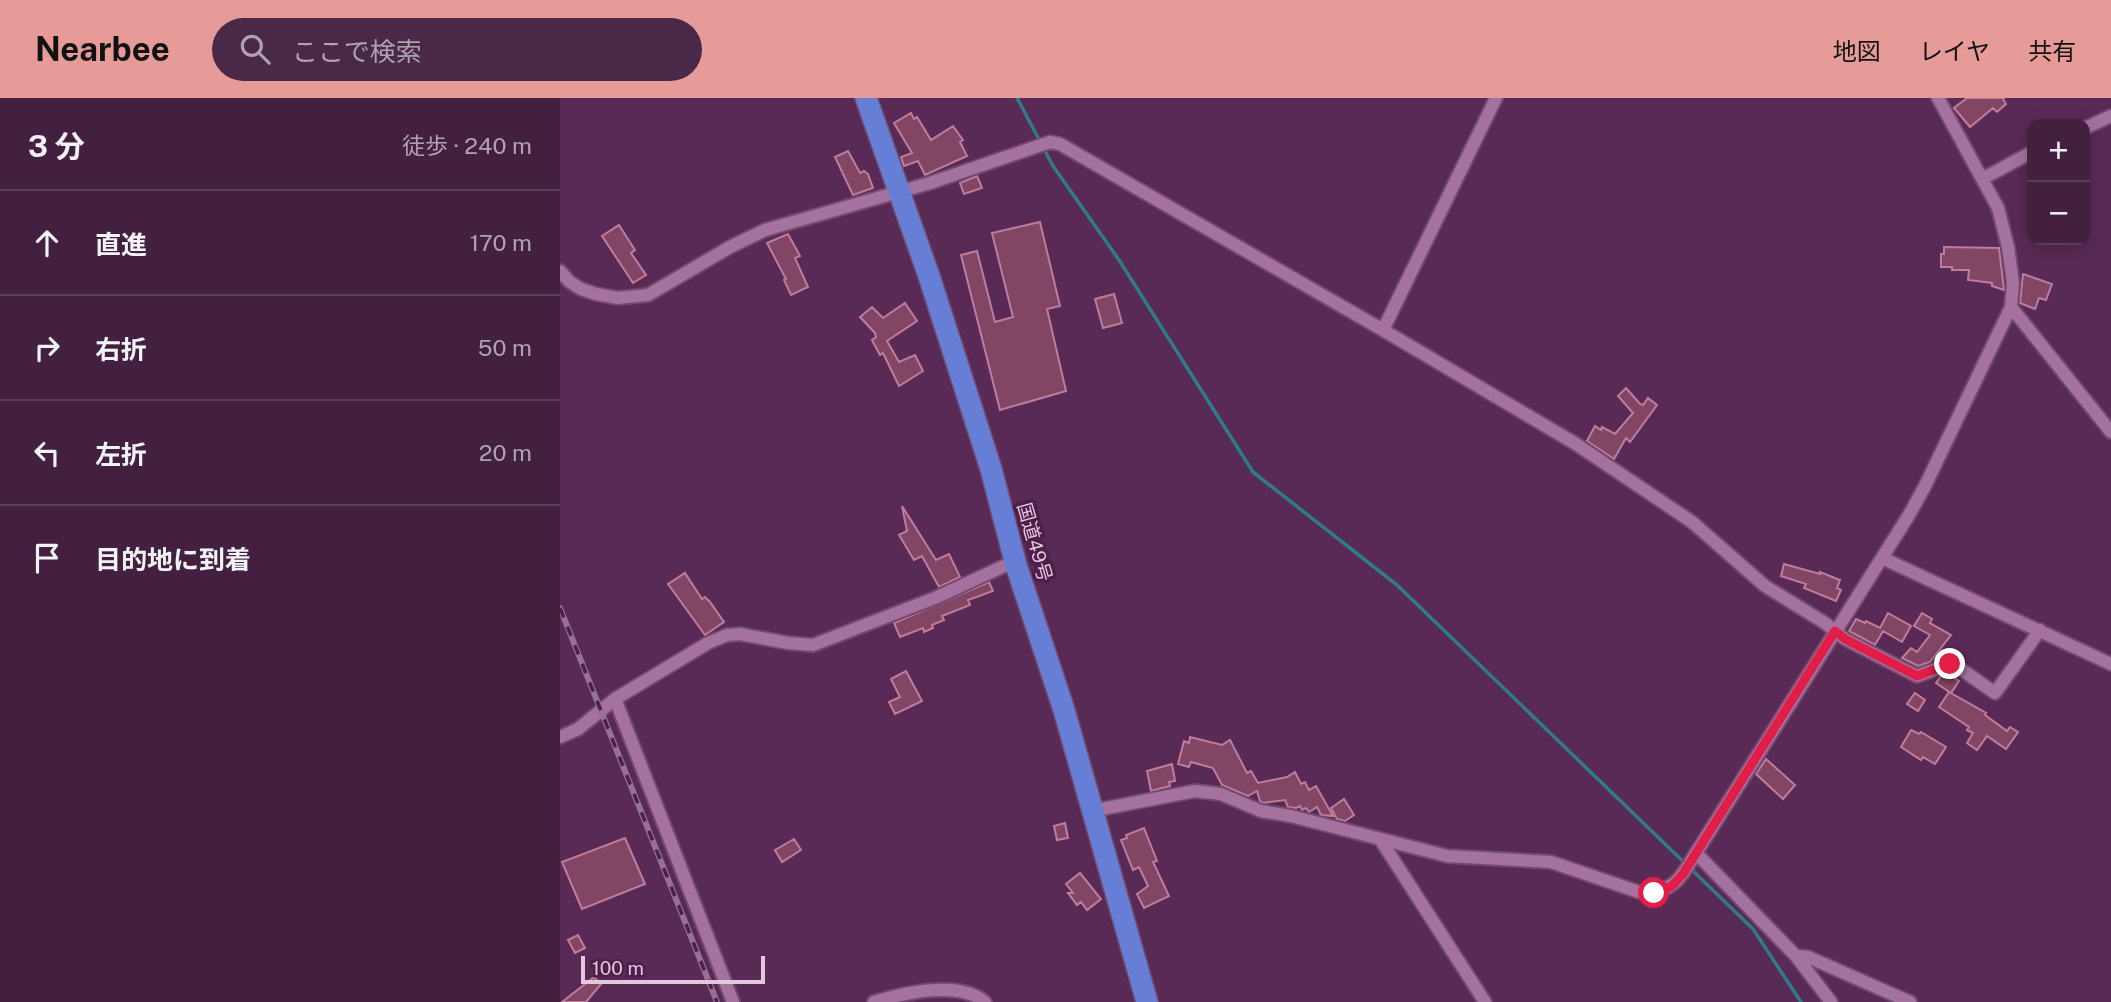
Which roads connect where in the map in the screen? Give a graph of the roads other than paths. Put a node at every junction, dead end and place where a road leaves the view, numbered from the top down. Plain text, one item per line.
1 (866, 98) edge
2 (1496, 98) edge
3 (1938, 98) edge
4 (2111, 116) edge
5 (2090, 126) edge
6 (2027, 155) edge
7 (1982, 179) junction
8 (900, 192) junction
9 (560, 271) edge
10 (2011, 307) junction
11 (1383, 330) junction
12 (2111, 432) edge
13 (1882, 558) junction
14 (1016, 565) junction
15 (2040, 630) junction
16 (1835, 631) junction
17 (2111, 664) edge
18 (615, 699) junction
19 (560, 737) edge
20 (1091, 811) junction
21 (1380, 839) junction
22 (1696, 853) junction
23 (1796, 956) junction
24 (733, 1002) edge
25 (874, 1002) edge
26 (985, 1002) edge
27 (1147, 1002) edge
28 (1485, 1002) edge
29 (1830, 1002) edge
30 (1910, 1002) edge

1 - 8 highway, 国道49号
2 - 11 street
3 - 7 street
4 - 5 street
6 - 7 street
7 - 10 street
8 - 9 street
8 - 11 street
8 - 14 highway, 国道49号
10 - 12 street
10 - 13 street
11 - 16 street
13 - 15 street
13 - 16 street
14 - 18 street
14 - 20 highway, 国道49号
15 - 16 street
15 - 17 street
16 - 22 street
18 - 19 street
18 - 24 street
20 - 21 street
20 - 27 highway, 国道49号
21 - 22 street
21 - 28 street
22 - 23 street
23 - 29 street
23 - 30 street
25 - 26 street

